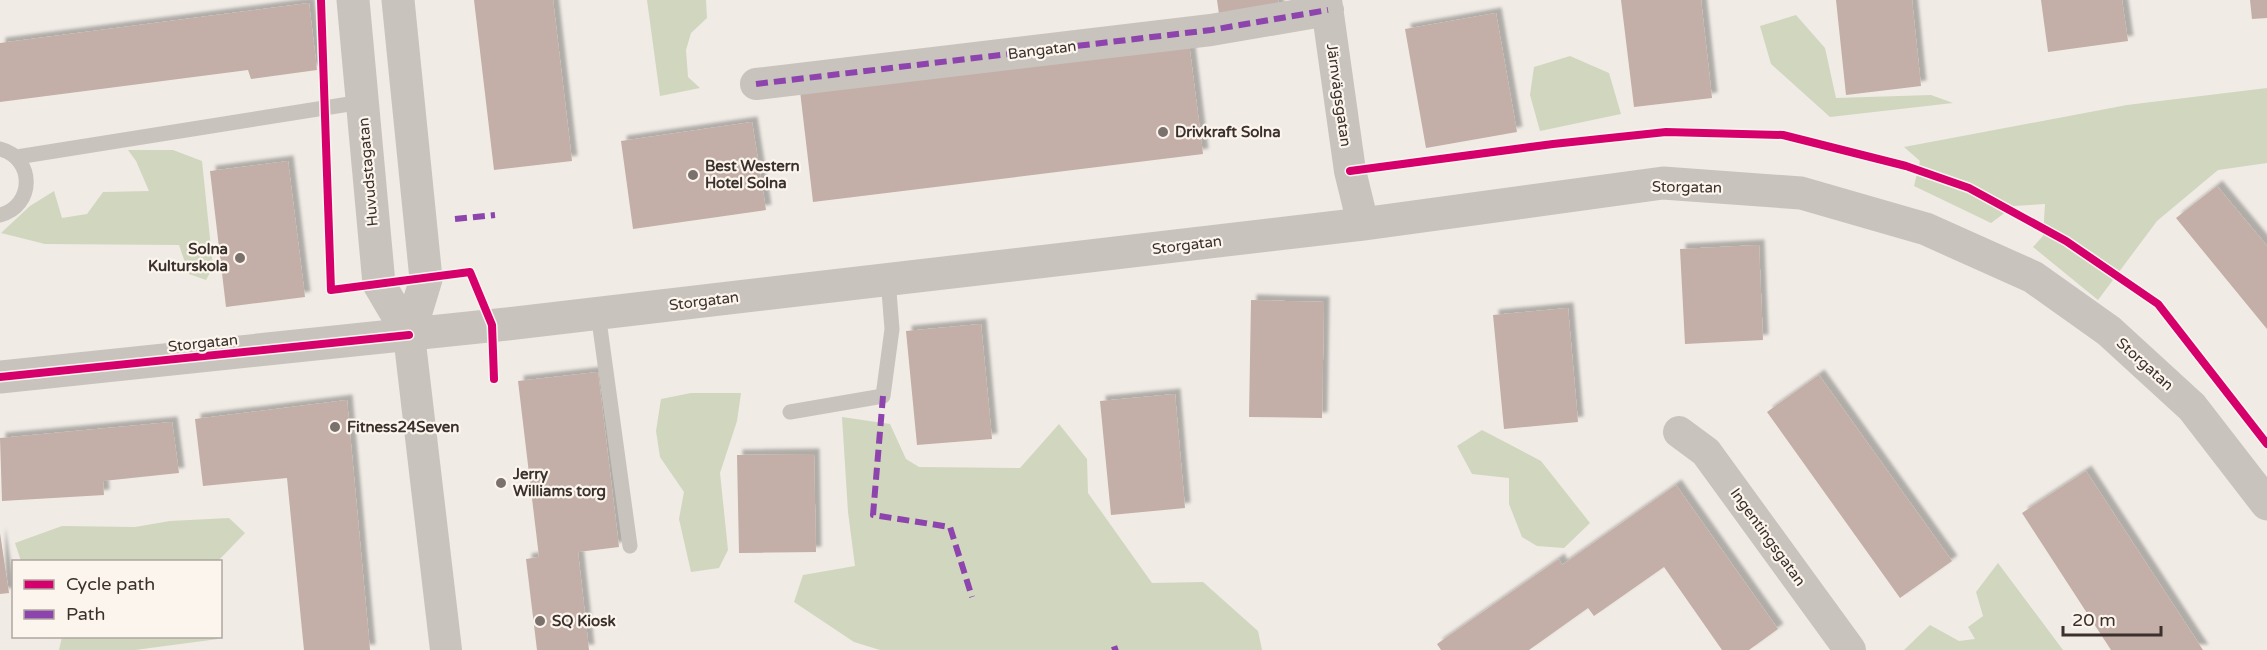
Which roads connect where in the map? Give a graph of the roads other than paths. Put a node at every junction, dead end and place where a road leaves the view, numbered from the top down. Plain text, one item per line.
1 (353, 0) edge
2 (398, 0) edge
3 (1327, 5) edge
4 (756, 84) dead end
5 (362, 102) junction
6 (0, 148) edge
7 (17, 157) junction
8 (0, 215) edge
9 (1363, 224) junction
10 (888, 279) junction
11 (598, 313) junction
12 (409, 335) junction
13 (0, 377) edge
14 (790, 412) dead end
15 (1679, 432) dead end
16 (2267, 504) edge
17 (630, 546) dead end
18 (446, 650) edge
19 (1850, 650) edge

1 - 5 street, Huvudstagatan
2 - 12 street, Huvudstagatan
3 - 4 street, Bangatan
3 - 9 street, Järnvägsgatan
5 - 7 lane
5 - 12 street, Huvudstagatan
6 - 7 lane
7 - 8 lane
9 - 10 street, Storgatan
9 - 16 street, Storgatan
10 - 11 street, Storgatan
10 - 14 lane
11 - 12 street, Storgatan
11 - 17 lane
12 - 13 street, Storgatan
12 - 18 street, Huvudstagatan
15 - 19 street, Ingentingsgatan

